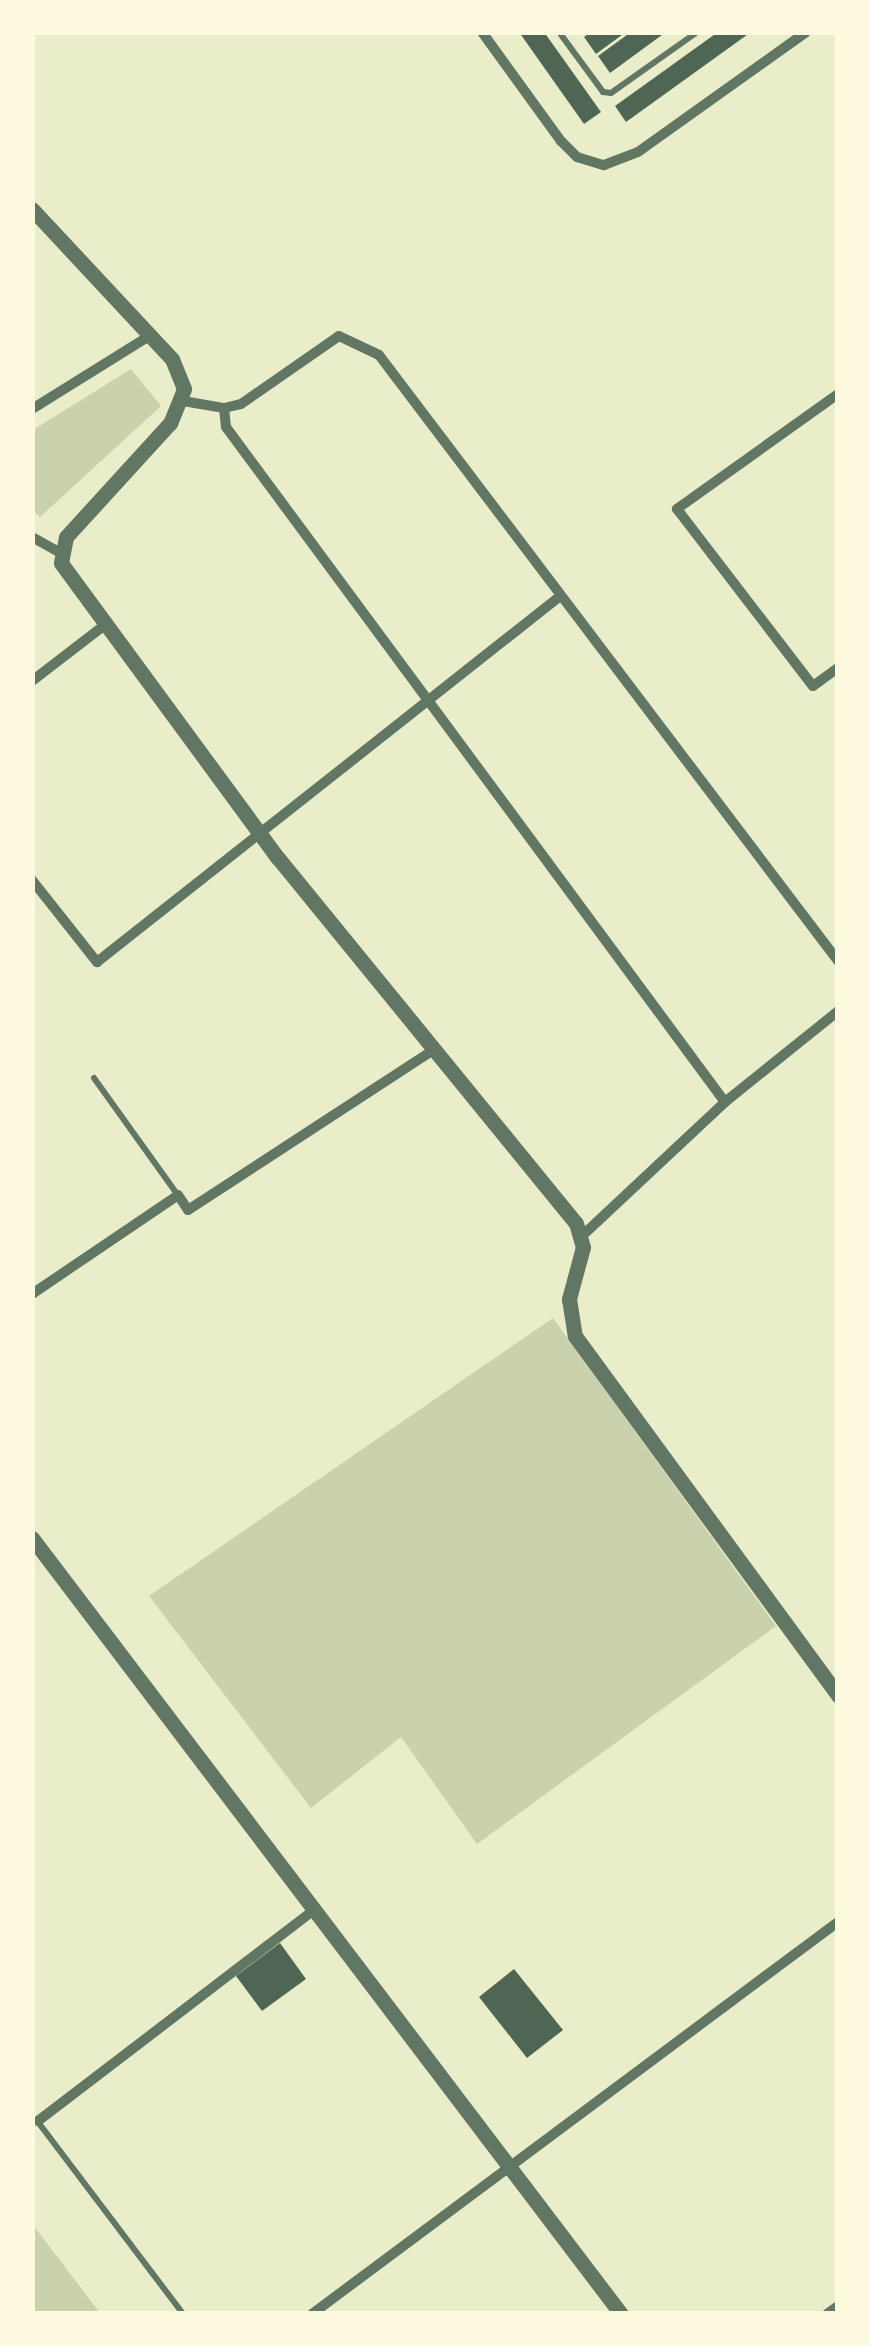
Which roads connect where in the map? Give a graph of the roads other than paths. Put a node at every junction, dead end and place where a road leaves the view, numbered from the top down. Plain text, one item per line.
1 (482, 32) edge
2 (696, 32) edge
3 (806, 32) edge
4 (560, 33) edge
5 (32, 209) edge
6 (151, 335) junction
7 (838, 394) edge
8 (183, 400) junction
9 (224, 408) junction
10 (32, 409) edge
11 (32, 537) edge
12 (58, 552) junction
13 (559, 597) junction
14 (106, 624) junction
15 (838, 668) edge
16 (32, 681) edge
17 (427, 703) junction
18 (259, 833) junction
19 (32, 880) edge
20 (838, 961) edge
21 (838, 1011) edge
22 (430, 1052) junction
23 (94, 1078) dead end
24 (726, 1102) junction
25 (178, 1195) junction
26 (583, 1235) junction
27 (32, 1294) edge
28 (32, 1538) edge
29 (838, 1696) edge
30 (313, 1911) junction
31 (838, 1922) edge
32 (38, 2121) joint
33 (509, 2169) junction
34 (838, 2306) edge
35 (182, 2314) edge
36 (312, 2314) edge
37 (622, 2314) edge
38 (828, 2314) edge

1 - 3 street
2 - 4 lane
5 - 6 street
6 - 8 street
6 - 10 street
7 - 15 street
8 - 9 street
8 - 12 street
9 - 13 street
9 - 17 street
11 - 12 street
12 - 14 street
13 - 17 street
13 - 20 street
14 - 16 street
14 - 18 street
17 - 18 street
17 - 24 street
18 - 19 street
18 - 22 street
21 - 24 street
22 - 25 street
22 - 26 street
23 - 25 lane
24 - 26 street
25 - 27 street
26 - 29 street
28 - 30 street
30 - 32 street
30 - 33 street
31 - 33 street
32 - 35 lane
33 - 36 street
33 - 37 street
34 - 38 street

